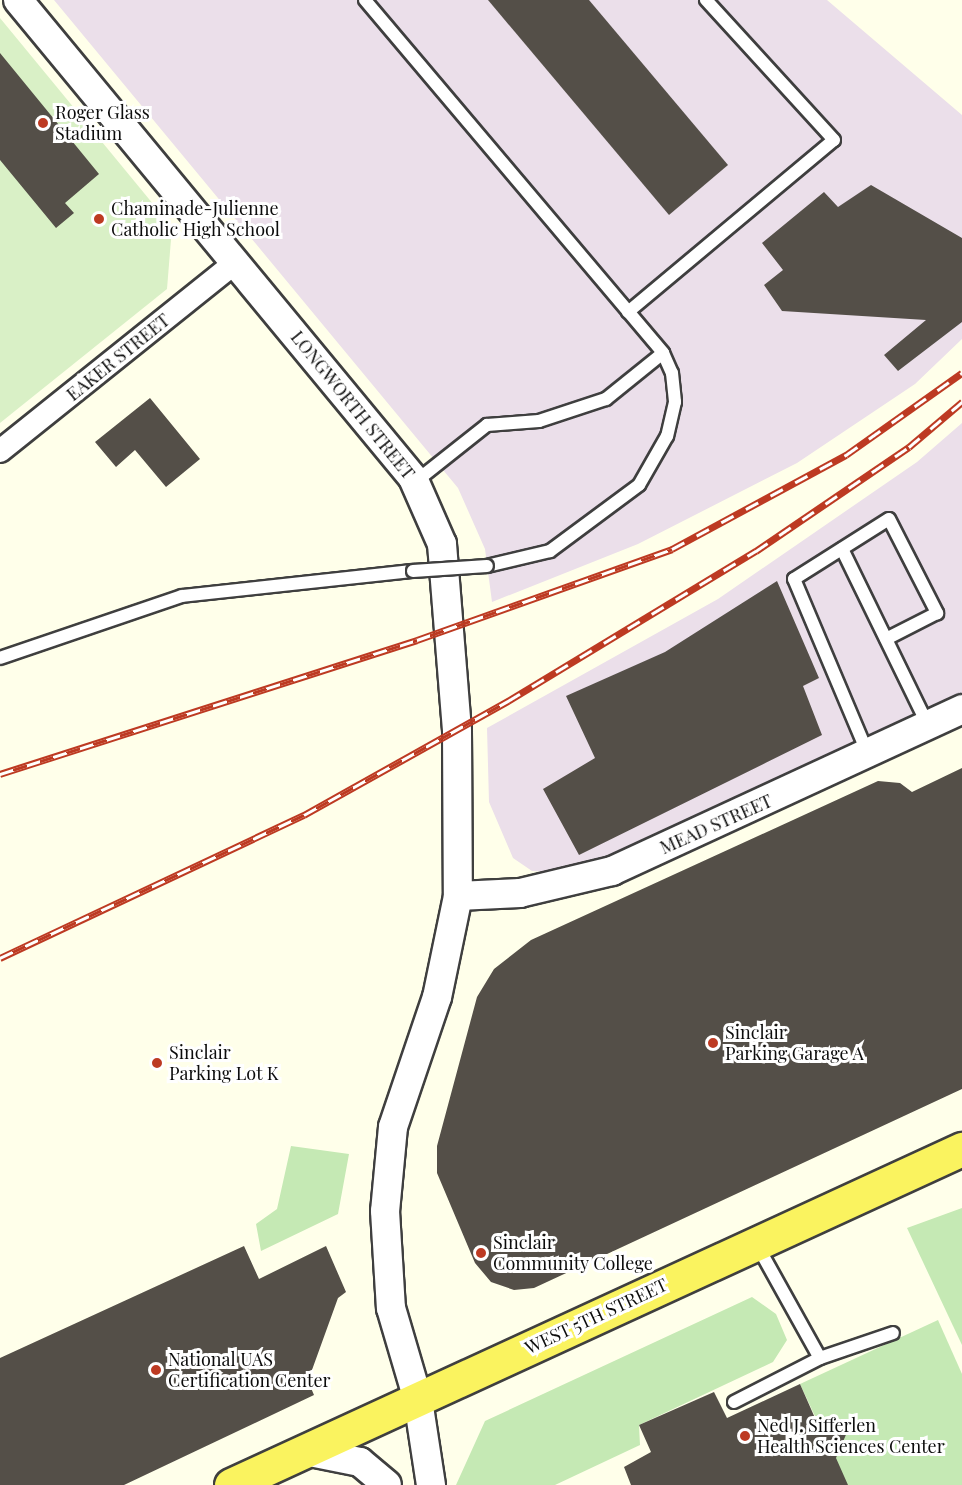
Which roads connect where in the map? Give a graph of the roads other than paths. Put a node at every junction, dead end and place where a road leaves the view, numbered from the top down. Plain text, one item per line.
1 (18, 0) edge
2 (365, 0) edge
3 (706, 0) edge
4 (235, 263) junction
5 (628, 312) junction
6 (663, 353) junction
7 (0, 451) edge
8 (416, 482) junction
9 (842, 549) junction
10 (886, 639) junction
11 (0, 658) edge
12 (962, 710) edge
13 (928, 725) junction
14 (868, 754) junction
15 (458, 896) junction
16 (962, 1149) edge
17 (756, 1244) junction
18 (893, 1333) dead end
19 (820, 1358) junction
20 (418, 1400) junction
21 (734, 1402) dead end
22 (305, 1451) junction
23 (231, 1485) edge
24 (387, 1485) edge
25 (431, 1485) edge

1 - 4 street, LONGWORTH STREET
2 - 5 lane
3 - 5 lane
4 - 7 street, EAKER STREET
4 - 8 street, LONGWORTH STREET
5 - 6 lane
6 - 8 lane
6 - 11 lane, bridge
8 - 15 street, LONGWORTH STREET
9 - 10 lane
9 - 10 lane
9 - 14 lane
10 - 13 lane
12 - 13 street, MEAD STREET
13 - 14 street, MEAD STREET
14 - 15 street, MEAD STREET
15 - 20 street, LONGWORTH STREET
16 - 17 main road, WEST 5TH STREET
17 - 19 lane
17 - 20 main road, WEST 5TH STREET
18 - 19 lane
19 - 21 lane
20 - 22 main road, WEST 5TH STREET
20 - 25 street, LONGWORTH STREET
22 - 23 main road, WEST 5TH STREET
22 - 24 street

